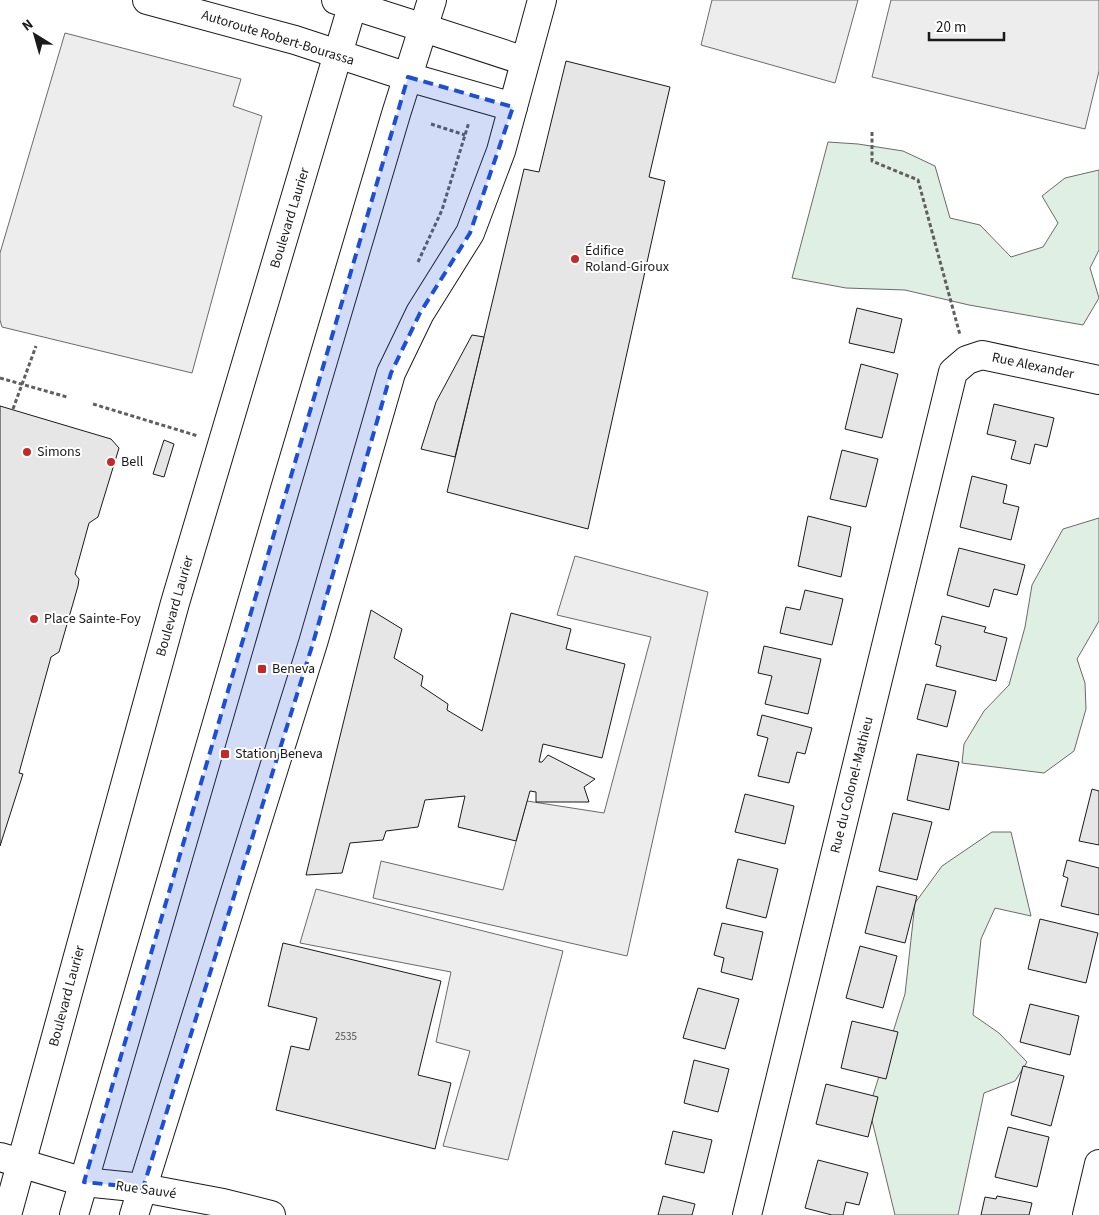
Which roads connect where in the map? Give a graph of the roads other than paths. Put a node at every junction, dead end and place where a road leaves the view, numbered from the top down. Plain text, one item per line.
1 (147, 0) edge
2 (432, 0) edge
3 (542, 0) edge
4 (348, 2) edge
5 (424, 28) junction
6 (338, 56) junction
7 (525, 60) junction
8 (408, 77) junction
9 (513, 107) junction
10 (967, 360) joint
11 (1099, 380) edge
12 (11, 1160) edge
13 (1098, 1173) edge
14 (84, 1182) junction
15 (143, 1188) junction
16 (7, 1215) edge
17 (74, 1215) edge
18 (134, 1215) edge
19 (271, 1215) edge
20 (747, 1215) edge
21 (1087, 1215) edge

1 - 6 main road, Autoroute Robert-Bourassa
2 - 5 main road
3 - 7 main road
4 - 5 main road
4 - 6 main road, Boulevard Laurier
5 - 7 main road
5 - 8 main road
6 - 8 main road, Autoroute Robert-Bourassa
6 - 12 main road, Boulevard Laurier
7 - 9 main road
8 - 9 main road
8 - 14 main road
9 - 15 main road
10 - 11 main road, Rue Alexander
10 - 20 main road, Rue du Colonel-Mathieu
12 - 14 main road, Rue Sauvé
12 - 16 main road, Boulevard Laurier
13 - 21 main road
14 - 15 main road, Rue Sauvé
14 - 17 main road
15 - 18 main road
15 - 19 main road, Rue Sauvé

